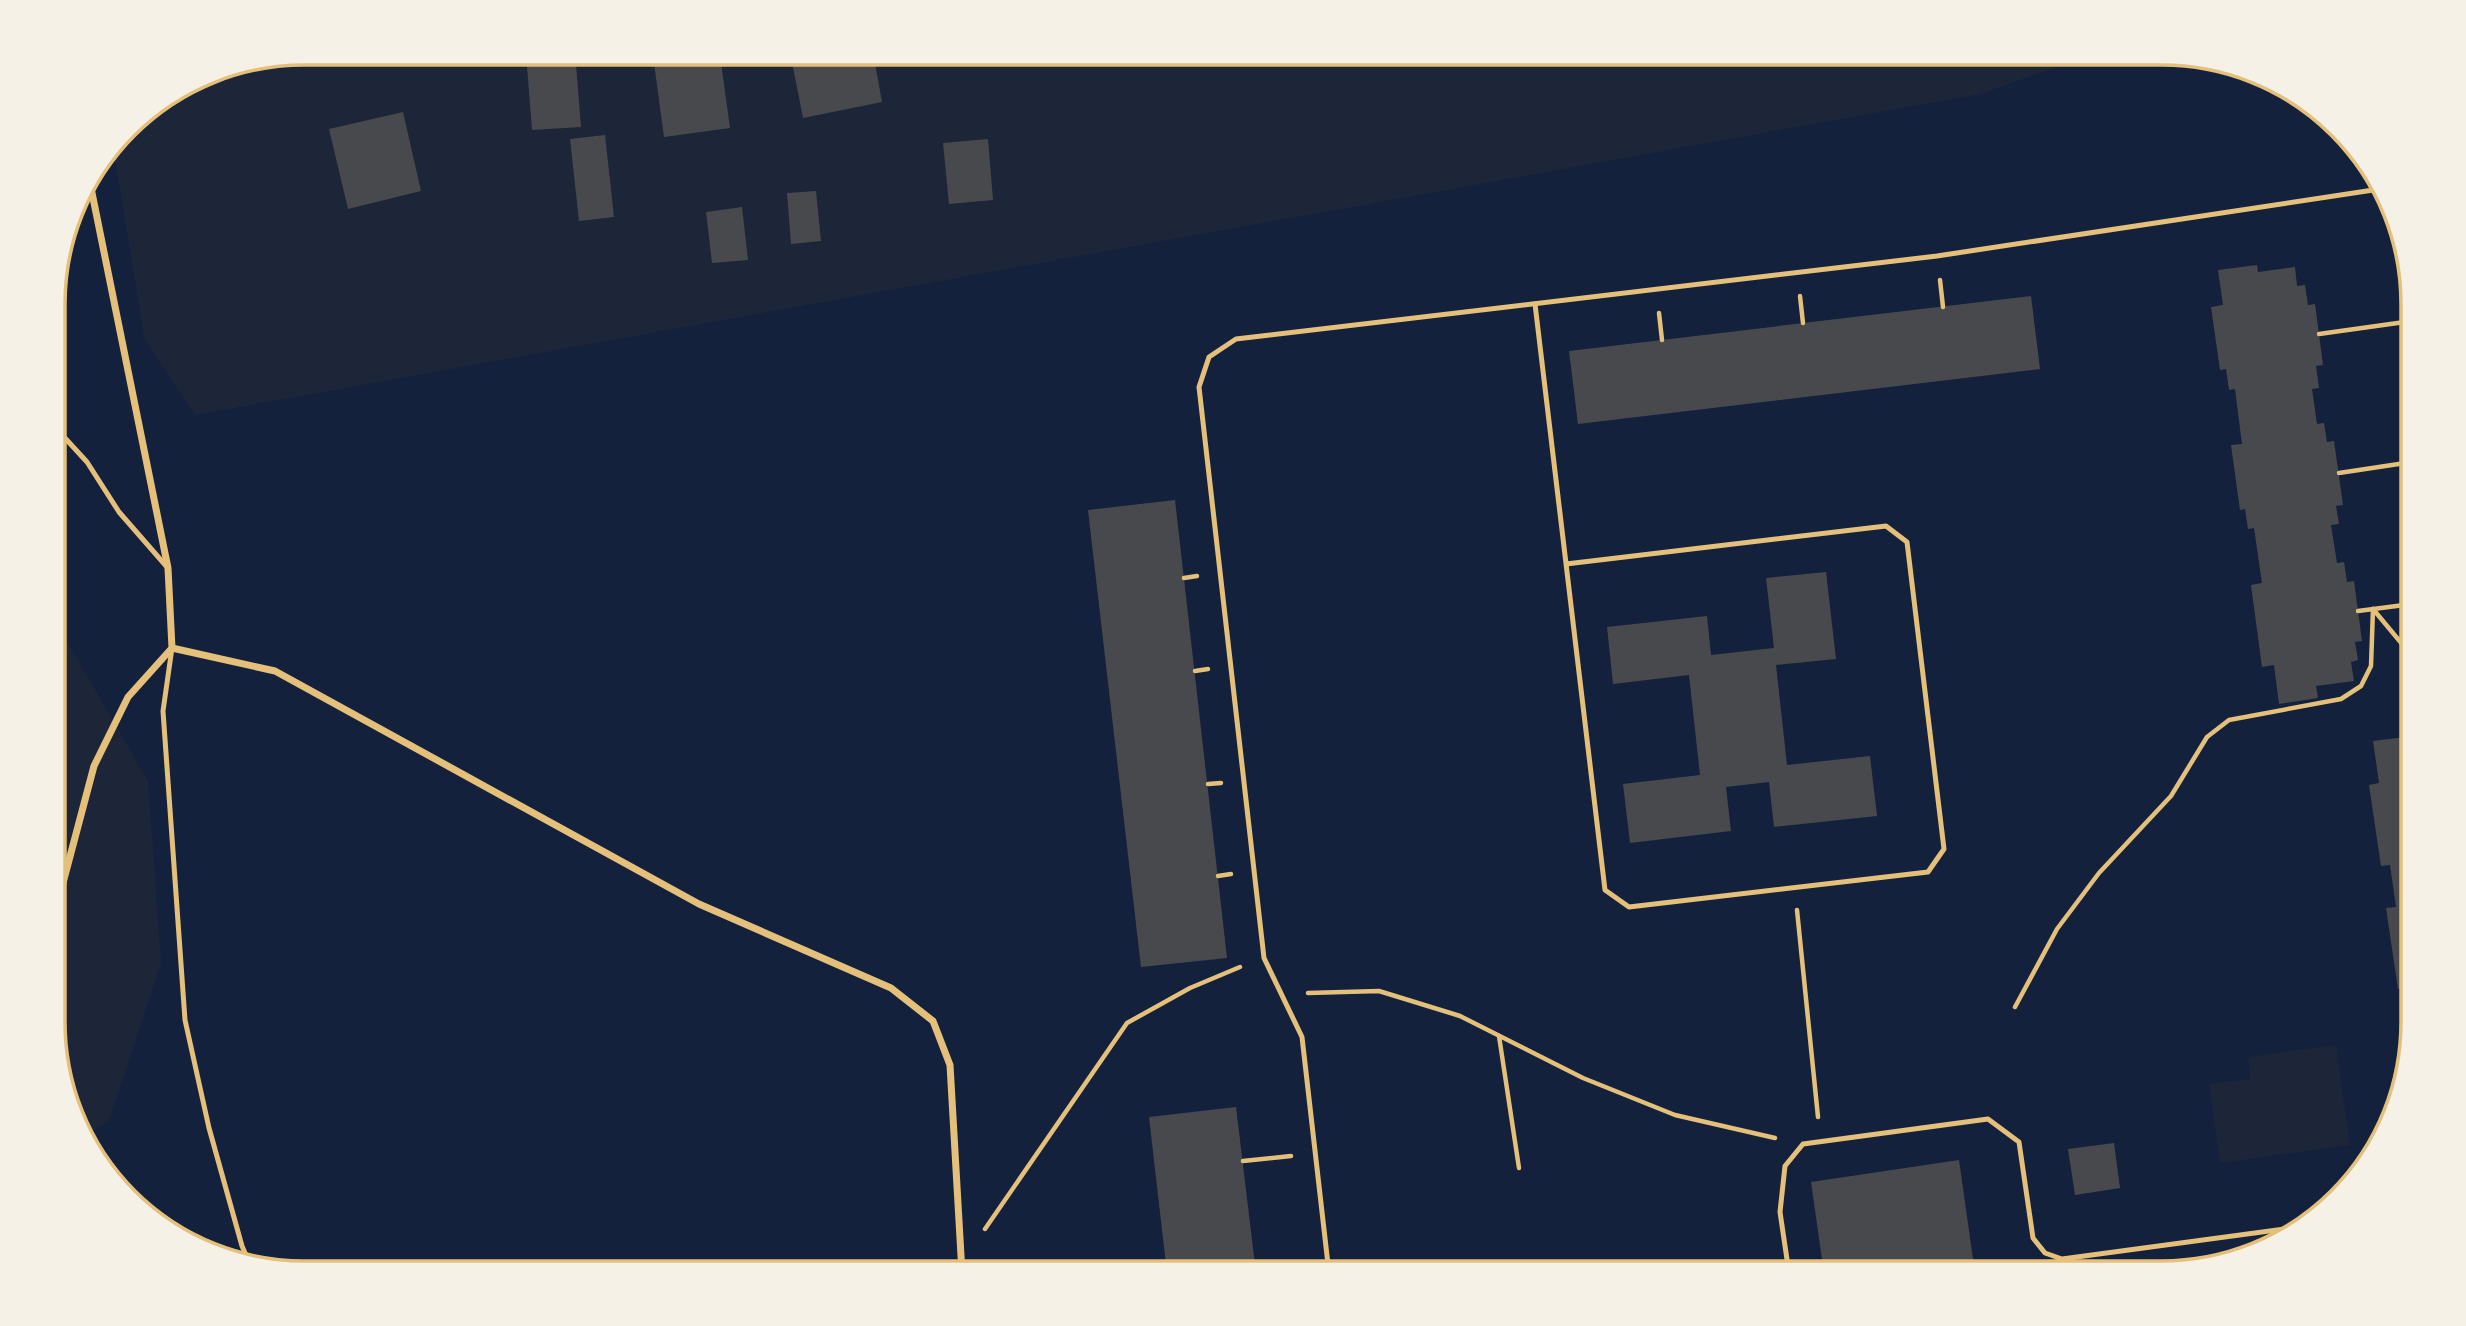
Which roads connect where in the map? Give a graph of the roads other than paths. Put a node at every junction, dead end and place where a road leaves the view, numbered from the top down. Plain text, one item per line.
1 (2372, 190) edge
2 (92, 194) edge
3 (1535, 304) junction
4 (65, 438) edge
5 (1566, 564) junction
6 (168, 568) junction
7 (172, 648) junction
8 (65, 879) edge
9 (2281, 1229) edge
10 (245, 1254) edge
11 (961, 1261) edge
12 (1328, 1261) edge
13 (1787, 1261) edge

1 - 3 lane
2 - 6 street
3 - 5 lane
3 - 12 lane
4 - 6 lane
5 - 5 lane
6 - 7 street
7 - 8 street
7 - 10 lane
7 - 11 street
9 - 13 lane

